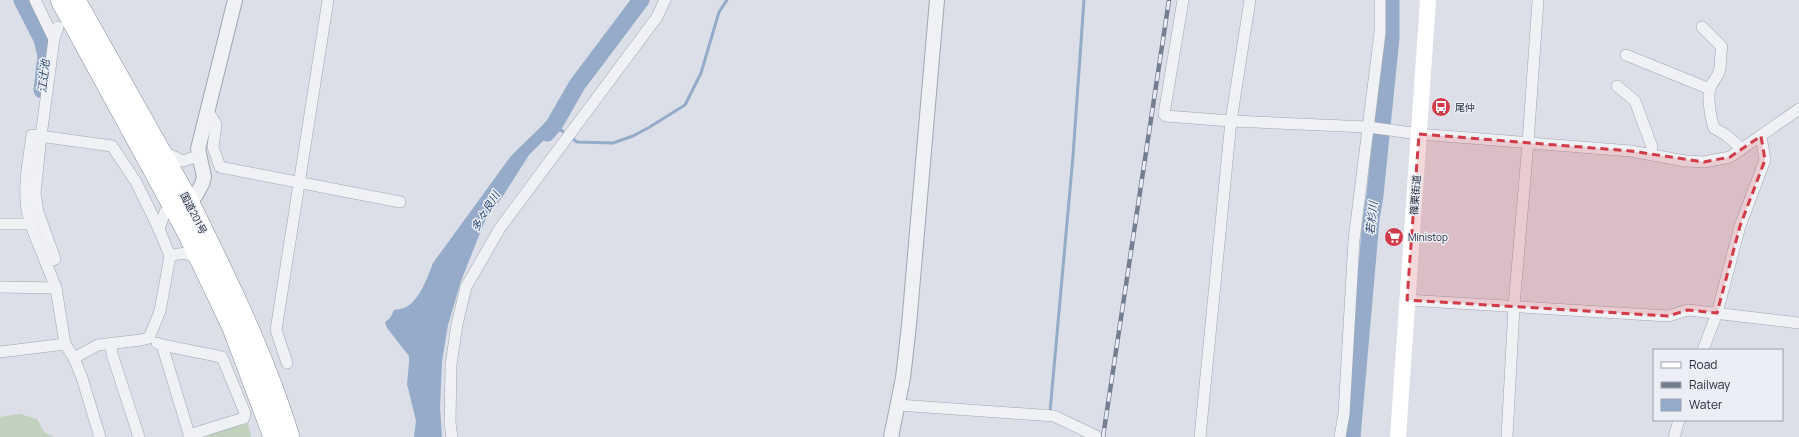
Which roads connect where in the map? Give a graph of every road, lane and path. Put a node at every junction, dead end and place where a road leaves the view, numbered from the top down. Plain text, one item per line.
1 (35, 0) edge
2 (60, 0) edge
3 (76, 0) edge
4 (235, 0) edge
5 (328, 0) edge
6 (665, 0) edge
7 (936, 0) edge
8 (1183, 0) edge
9 (1250, 0) edge
10 (1380, 0) edge
11 (1428, 0) edge
12 (1538, 0) edge
13 (58, 27) dead end
14 (1702, 27) dead end
15 (54, 39) junction
16 (1626, 55) dead end
17 (1617, 86) dead end
18 (1710, 89) junction
19 (1799, 109) edge
20 (207, 110) junction
21 (1231, 121) junction
22 (1368, 128) junction
23 (1419, 134) junction
24 (41, 136) junction
25 (1761, 136) junction
26 (1528, 143) junction
27 (1742, 149) junction
28 (160, 150) junction
29 (1651, 155) junction
30 (198, 156) junction
31 (299, 182) junction
32 (400, 202) dead end
33 (182, 204) junction
34 (0, 224) edge
35 (31, 224) junction
36 (159, 229) junction
37 (170, 256) junction
38 (46, 263) junction
39 (203, 265) junction
40 (0, 287) edge
41 (56, 288) junction
42 (1408, 300) junction
43 (1514, 306) junction
44 (1717, 313) junction
45 (1799, 323) edge
46 (148, 338) junction
47 (111, 343) junction
48 (65, 344) junction
49 (162, 345) junction
50 (1703, 349) edge
51 (0, 352) edge
52 (74, 358) junction
53 (287, 363) dead end
54 (898, 405) junction
55 (1679, 421) edge
56 (189, 436) edge
57 (1096, 436) edge
58 (100, 437) edge
59 (139, 437) edge
60 (272, 437) edge
61 (290, 437) edge
62 (452, 437) edge
63 (891, 437) edge
64 (1200, 437) edge
65 (1340, 437) edge
66 (1398, 437) edge
67 (1507, 437) edge
68 (1674, 437) edge

1 - 15 street
2 - 33 highway, 国道201号
3 - 28 highway, 国道201号
4 - 20 street
5 - 31 street
6 - 62 street
7 - 54 street
8 - 21 street
9 - 21 street
10 - 22 street
11 - 23 main road, 篠栗街道
12 - 26 street
13 - 15 street
14 - 18 street
15 - 24 street
16 - 18 street
17 - 29 street
18 - 27 street
19 - 25 street
20 - 30 street
20 - 31 street
21 - 22 street
21 - 64 street
22 - 23 street
22 - 65 street
23 - 26 street
23 - 42 main road, 篠栗街道
24 - 35 street
24 - 36 street
24 - 38 street
25 - 27 street
25 - 44 street
26 - 29 street
26 - 43 street
27 - 29 street
28 - 30 street
28 - 33 highway, 国道201号
30 - 33 street
31 - 32 street
31 - 53 street
33 - 36 street
33 - 39 highway, 国道201号
33 - 61 highway, 国道201号
34 - 35 street
35 - 38 street
36 - 37 street
37 - 39 street
37 - 46 street
38 - 41 street
39 - 60 highway, 国道201号
40 - 41 street
41 - 48 street
42 - 43 street
42 - 66 main road, 篠栗街道
43 - 44 street
43 - 67 street
44 - 45 street
44 - 50 street
46 - 47 street
46 - 49 street
47 - 52 street
47 - 59 street
48 - 51 street
48 - 52 street
49 - 56 street
49 - 56 street
52 - 58 street
54 - 57 street
54 - 63 street
55 - 68 street

